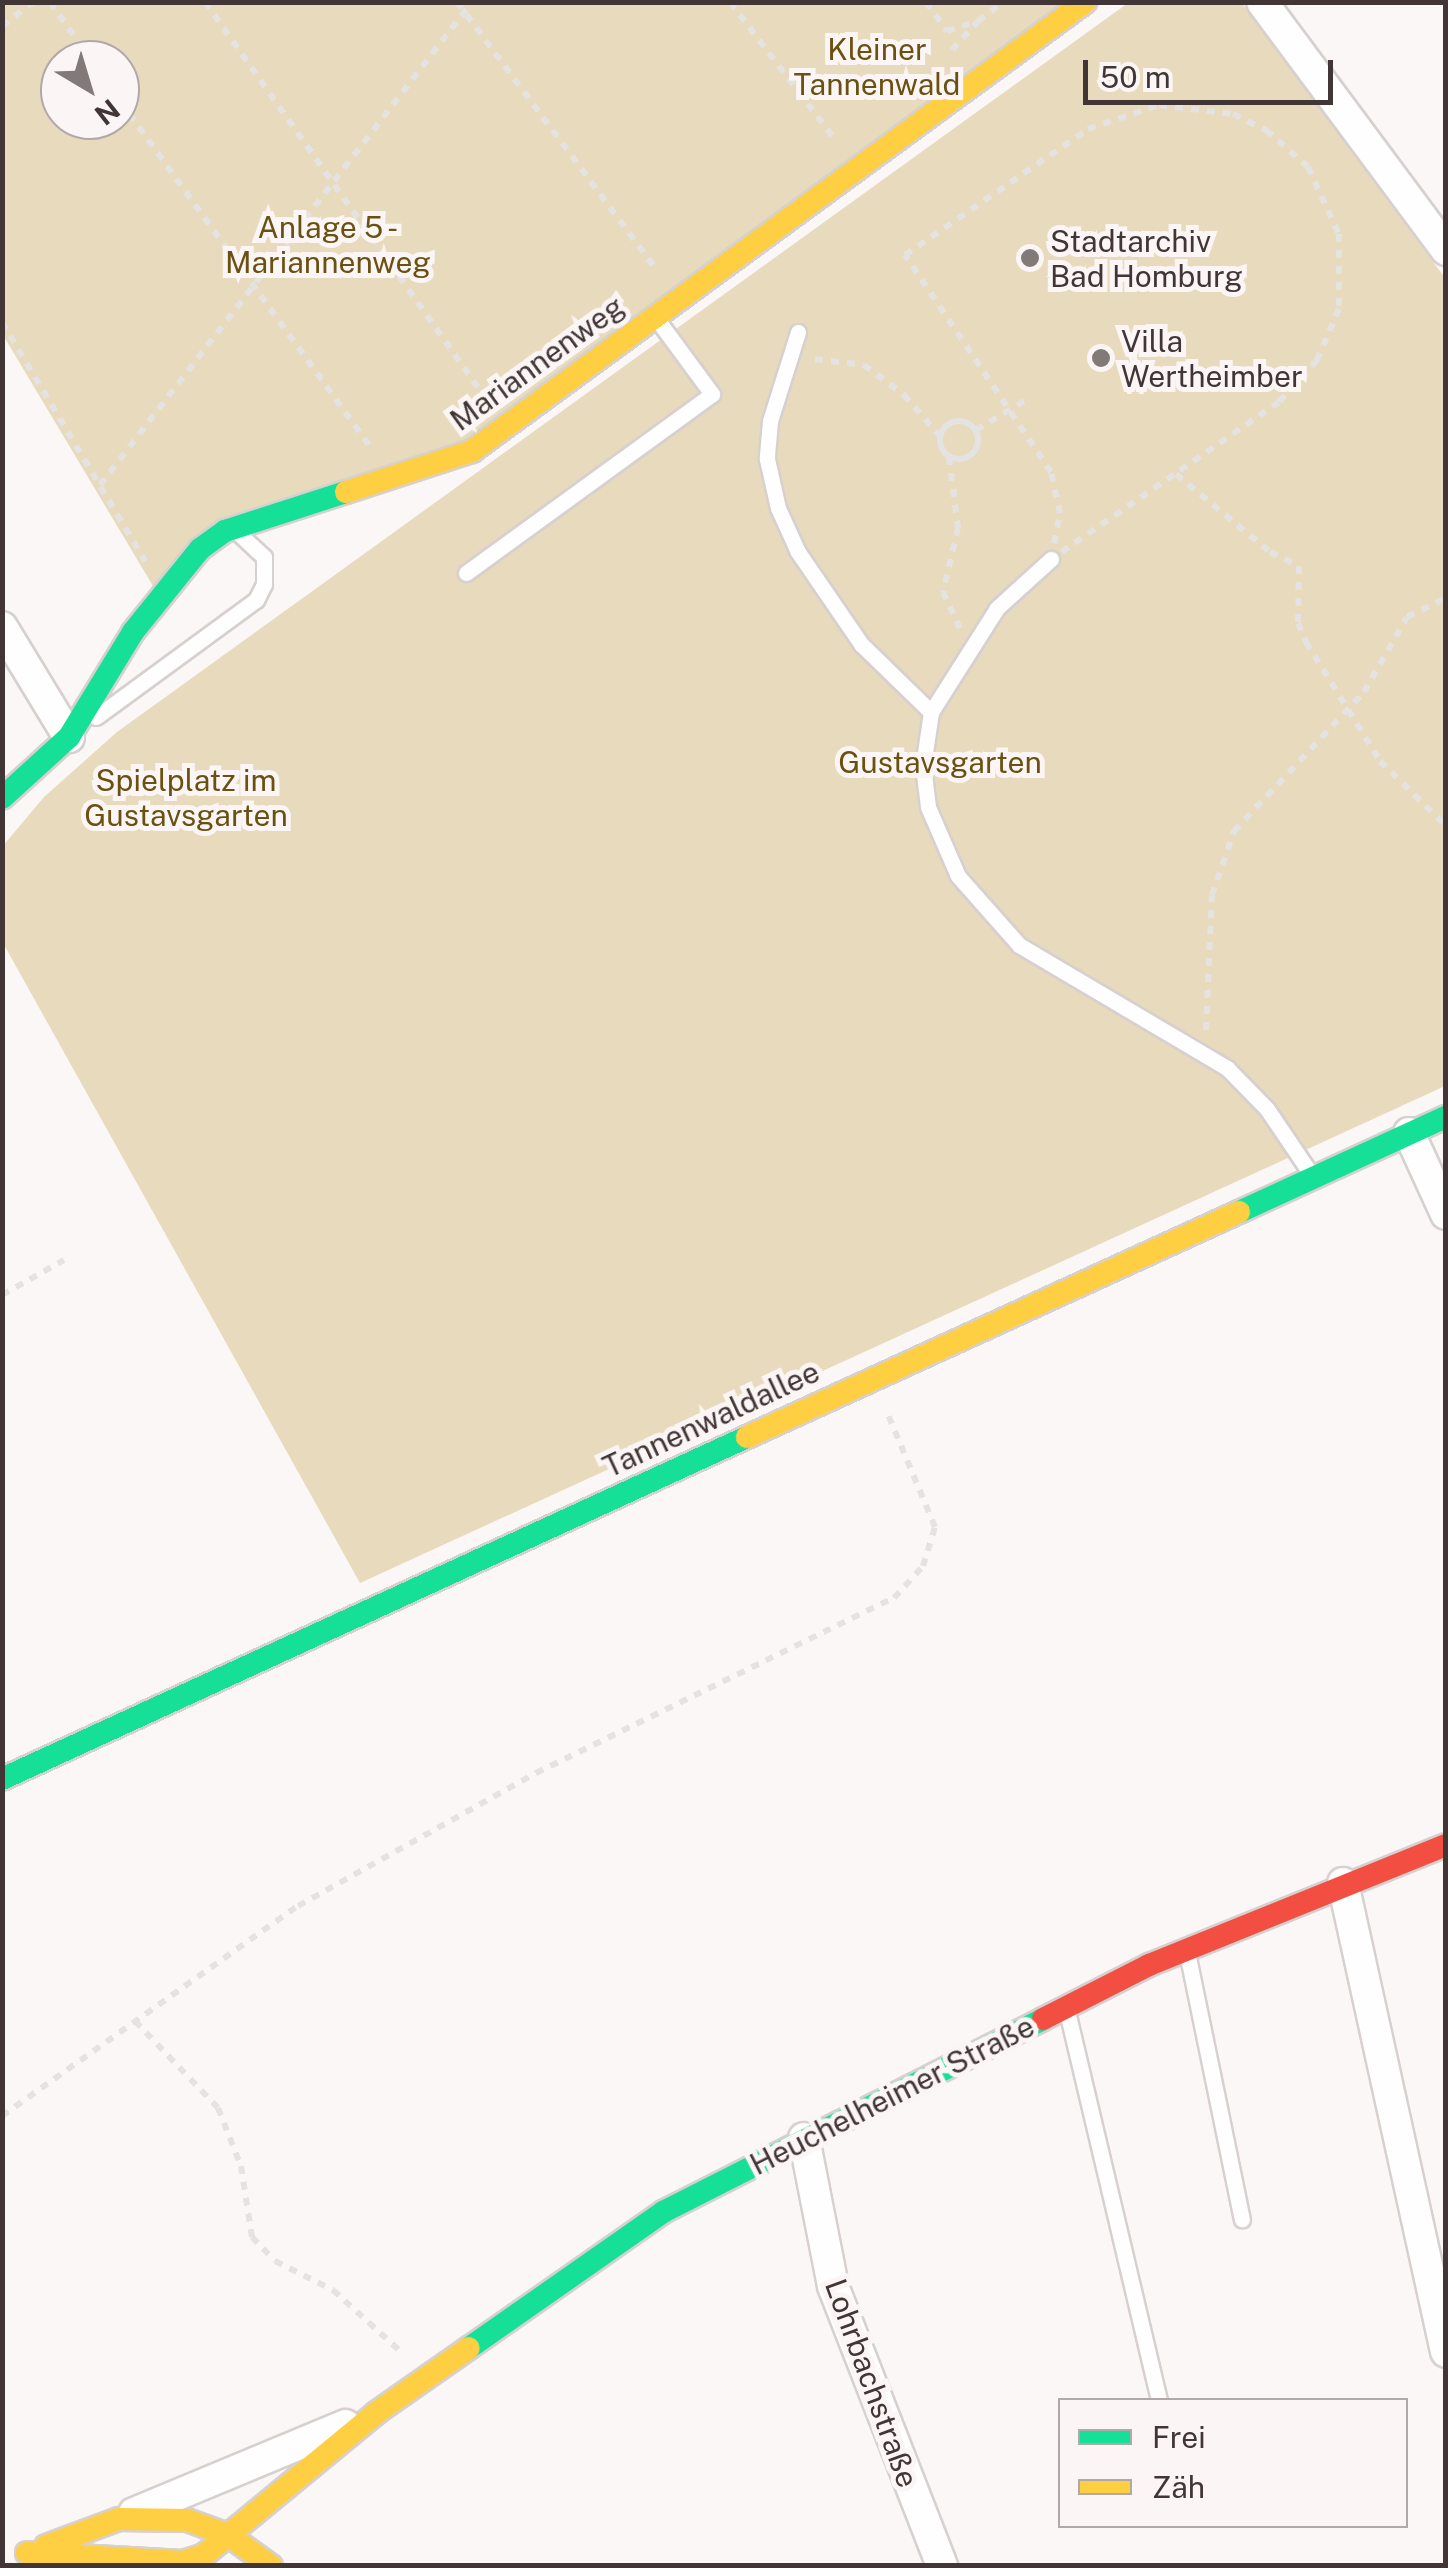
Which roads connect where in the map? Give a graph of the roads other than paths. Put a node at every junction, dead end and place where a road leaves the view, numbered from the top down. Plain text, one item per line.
1 (1085, 2) edge
2 (1262, 2) edge
3 (1446, 250) edge
4 (654, 315) junction
5 (798, 332) dead end
6 (225, 531) junction
7 (1051, 559) road end
8 (466, 573) dead end
9 (2, 626) edge
10 (931, 712) junction
11 (68, 737) junction
12 (2, 798) edge
13 (1446, 1118) edge
14 (1409, 1133) junction
15 (1312, 1176) junction
16 (1446, 1214) edge
17 (2, 1779) edge
18 (1446, 1845) edge
19 (1344, 1883) junction
20 (1186, 1948) junction
21 (1066, 2007) junction
22 (804, 2138) junction
23 (1242, 2219) dead end
24 (1446, 2352) edge
25 (1159, 2398) edge
26 (376, 2412) junction
27 (120, 2519) junction
28 (228, 2535) junction
29 (27, 2553) junction
30 (2, 2560) edge
31 (272, 2566) edge
32 (942, 2566) edge

1 - 4 street, Mariannenweg
2 - 3 street
4 - 6 street, Mariannenweg
4 - 8 lane
5 - 10 lane
6 - 11 street, Mariannenweg
6 - 11 lane
7 - 10 lane
9 - 11 street
10 - 15 lane
11 - 12 street, Mariannenweg
13 - 14 street, Tannenwaldallee
14 - 15 street, Tannenwaldallee
14 - 16 street
15 - 17 street, Tannenwaldallee
18 - 19 street, Heuchelheimer Straße
19 - 20 street, Heuchelheimer Straße
19 - 24 street
20 - 21 street, Heuchelheimer Straße
20 - 23 lane
21 - 22 street, Heuchelheimer Straße
21 - 25 lane
22 - 26 street, Heuchelheimer Straße
22 - 32 street, Lohrbachstraße
26 - 27 street, Heuchelheimer Straße
26 - 28 street, Heuchelheimer Straße
27 - 28 street, Heuchelheimer Straße
27 - 29 street, Heuchelheimer Straße
28 - 29 street, Heuchelheimer Straße
28 - 31 street
29 - 30 street, Heuchelheimer Straße

